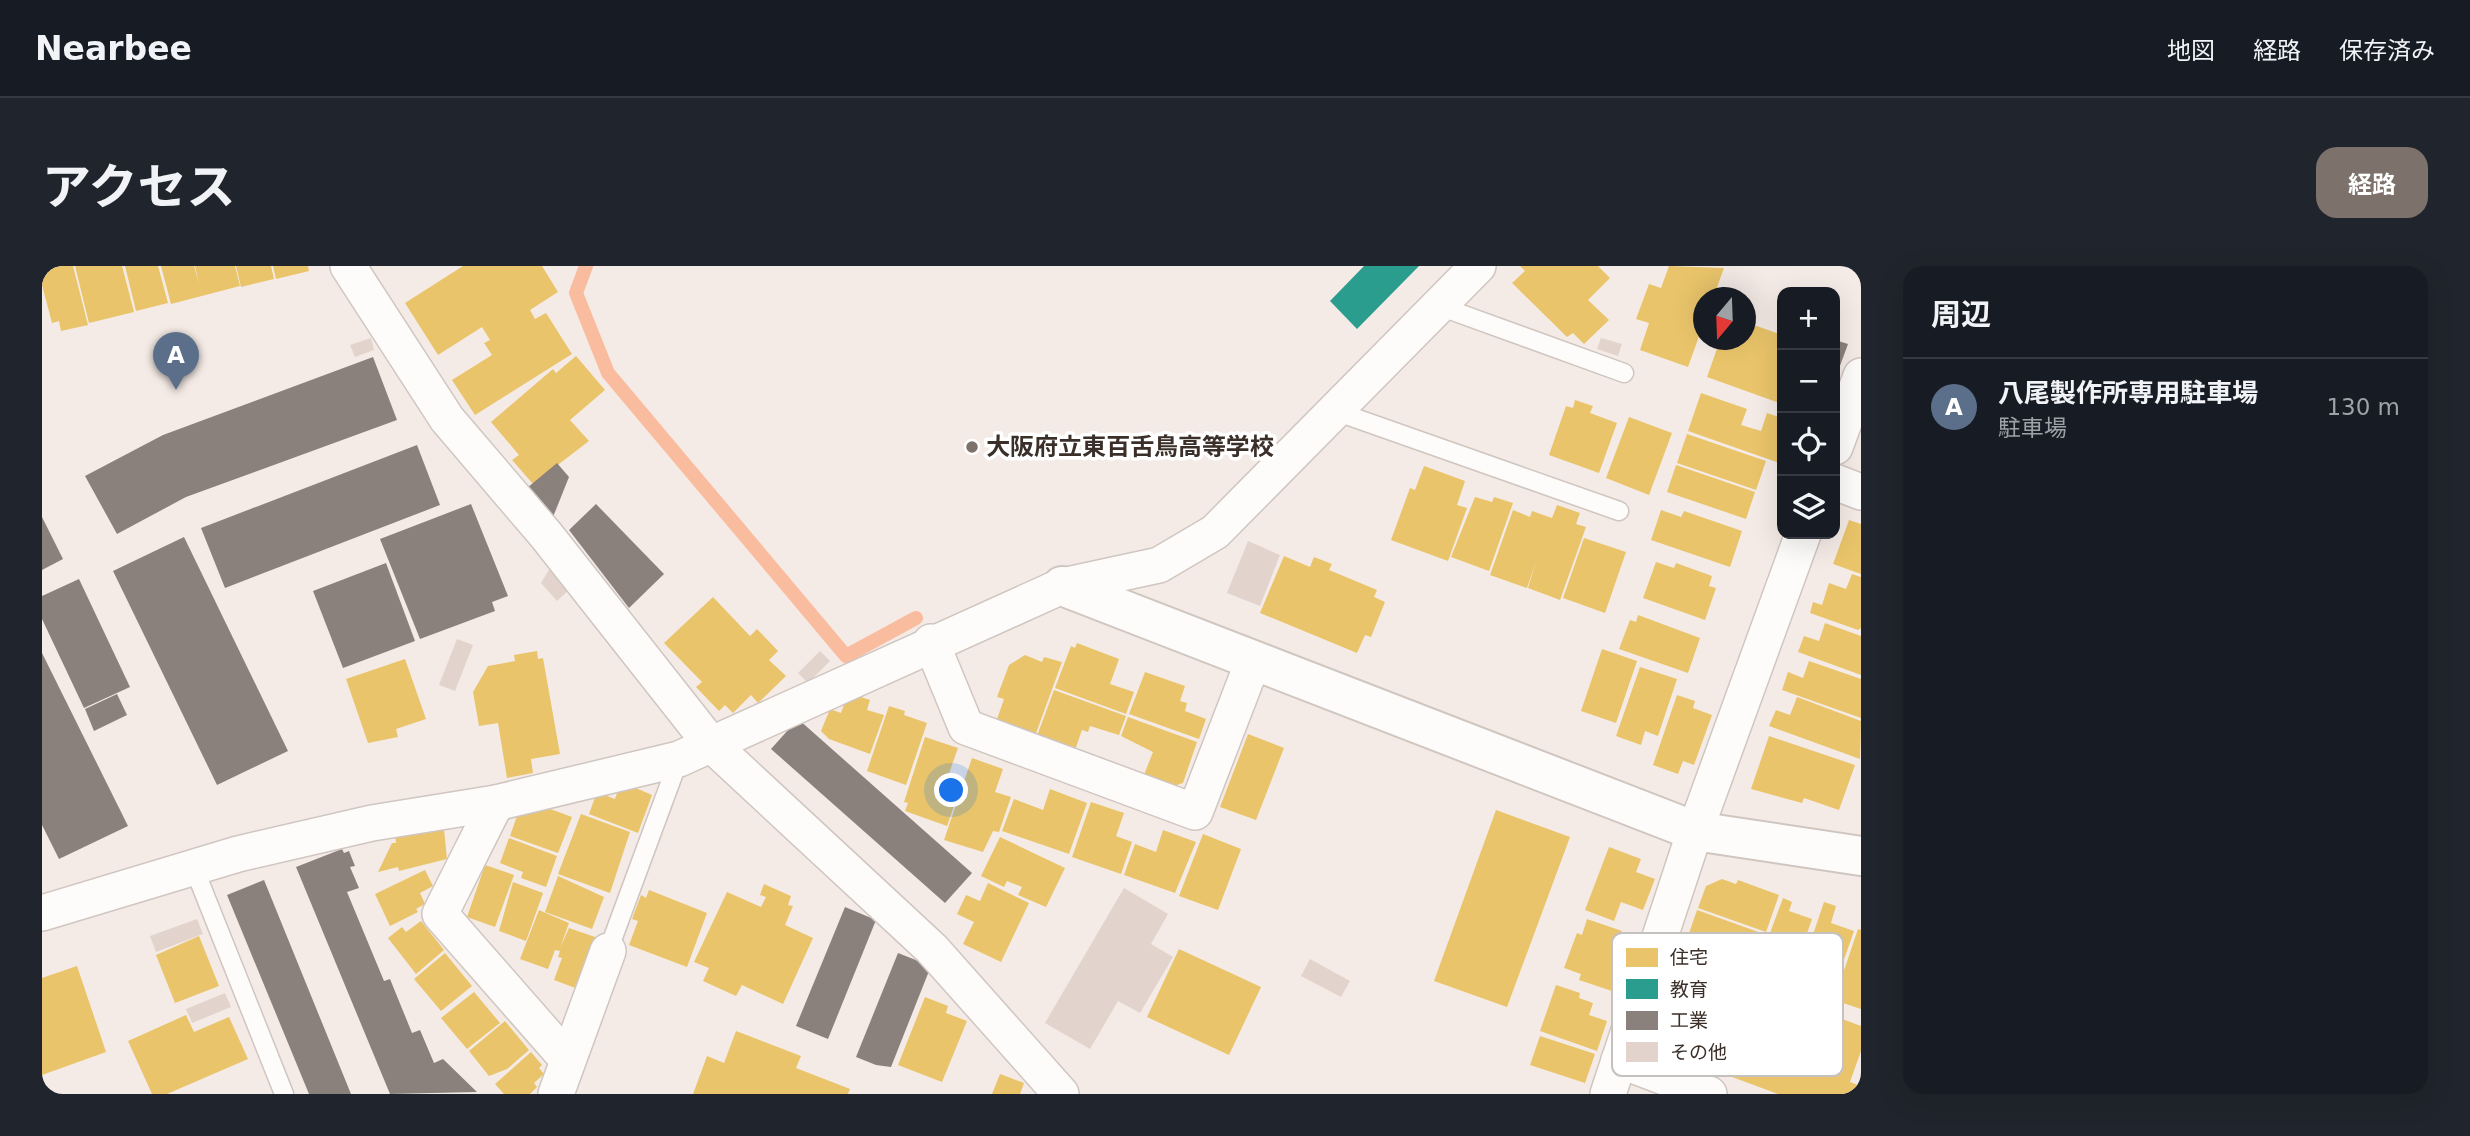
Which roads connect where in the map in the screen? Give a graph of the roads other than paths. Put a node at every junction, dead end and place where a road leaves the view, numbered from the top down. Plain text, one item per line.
1 (348, 266) edge
2 (1478, 266) edge
3 (1439, 306) junction
4 (1624, 373) dead end
5 (1861, 376) edge
6 (1335, 411) junction
7 (1840, 433) edge
8 (1840, 484) edge
9 (1861, 492) edge
10 (1619, 511) dead end
11 (1801, 539) edge
12 (1062, 586) junction
13 (931, 642) junction
14 (1254, 659) junction
15 (710, 743) junction
16 (679, 759) junction
17 (496, 803) junction
18 (1695, 831) junction
19 (1861, 856) edge
20 (194, 869) junction
21 (42, 913) edge
22 (1661, 933) edge
23 (608, 951) joint
24 (568, 1060) junction
25 (1614, 1076) edge
26 (1661, 1076) edge
27 (1052, 1090) edge
28 (284, 1094) edge
29 (556, 1094) edge
30 (1608, 1094) edge
31 (1709, 1094) edge

1 - 15 street
2 - 3 street
3 - 4 lane
3 - 6 street
5 - 7 street
6 - 10 lane
6 - 12 street
8 - 9 street
11 - 18 street
12 - 13 street
12 - 14 street
13 - 14 street
13 - 15 street
14 - 18 street
15 - 16 street
15 - 27 street
16 - 17 street
16 - 23 lane
17 - 20 street
17 - 24 street
18 - 19 street
18 - 22 street
20 - 21 street
20 - 28 lane
23 - 24 street
24 - 29 street
25 - 30 street
26 - 31 street

